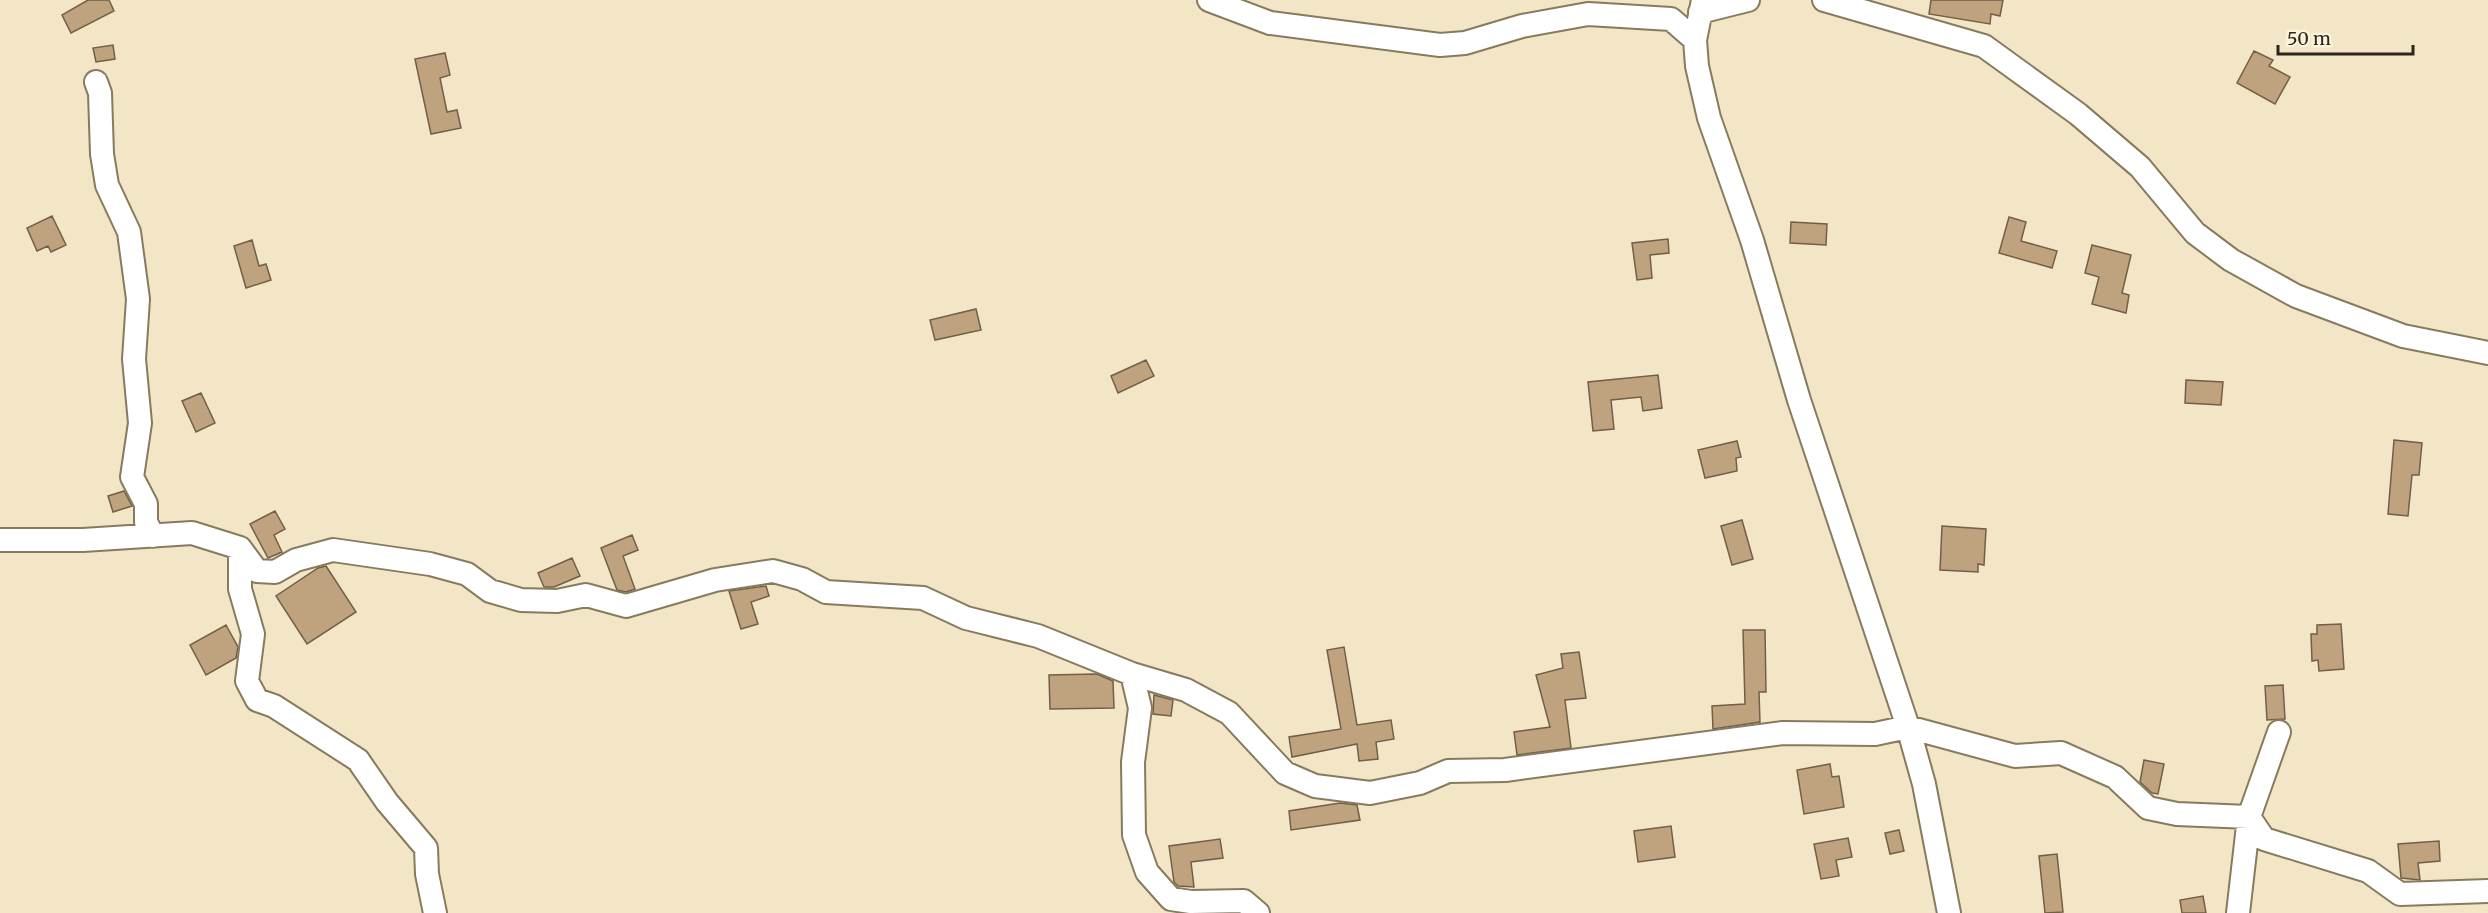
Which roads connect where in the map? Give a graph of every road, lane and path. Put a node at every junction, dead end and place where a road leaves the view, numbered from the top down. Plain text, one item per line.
1 (1209, 0) edge
2 (1748, 0) edge
3 (1824, 0) edge
4 (1702, 6) edge
5 (1695, 40) junction
6 (96, 82) dead end
7 (2488, 353) edge
8 (153, 536) junction
9 (0, 540) edge
10 (240, 548) junction
11 (1132, 674) junction
12 (1908, 727) junction
13 (2279, 732) dead end
14 (2249, 817) junction
15 (2488, 891) edge
16 (435, 913) edge
17 (1258, 913) edge
18 (1949, 913) edge
19 (2238, 913) edge

1 - 5 street
2 - 4 street
3 - 7 street
4 - 5 street
5 - 12 street
6 - 8 street
8 - 9 street
8 - 10 street
10 - 11 street
10 - 16 street
11 - 12 street
11 - 17 street
12 - 14 street
12 - 18 street
13 - 14 street
14 - 15 street
14 - 19 street

